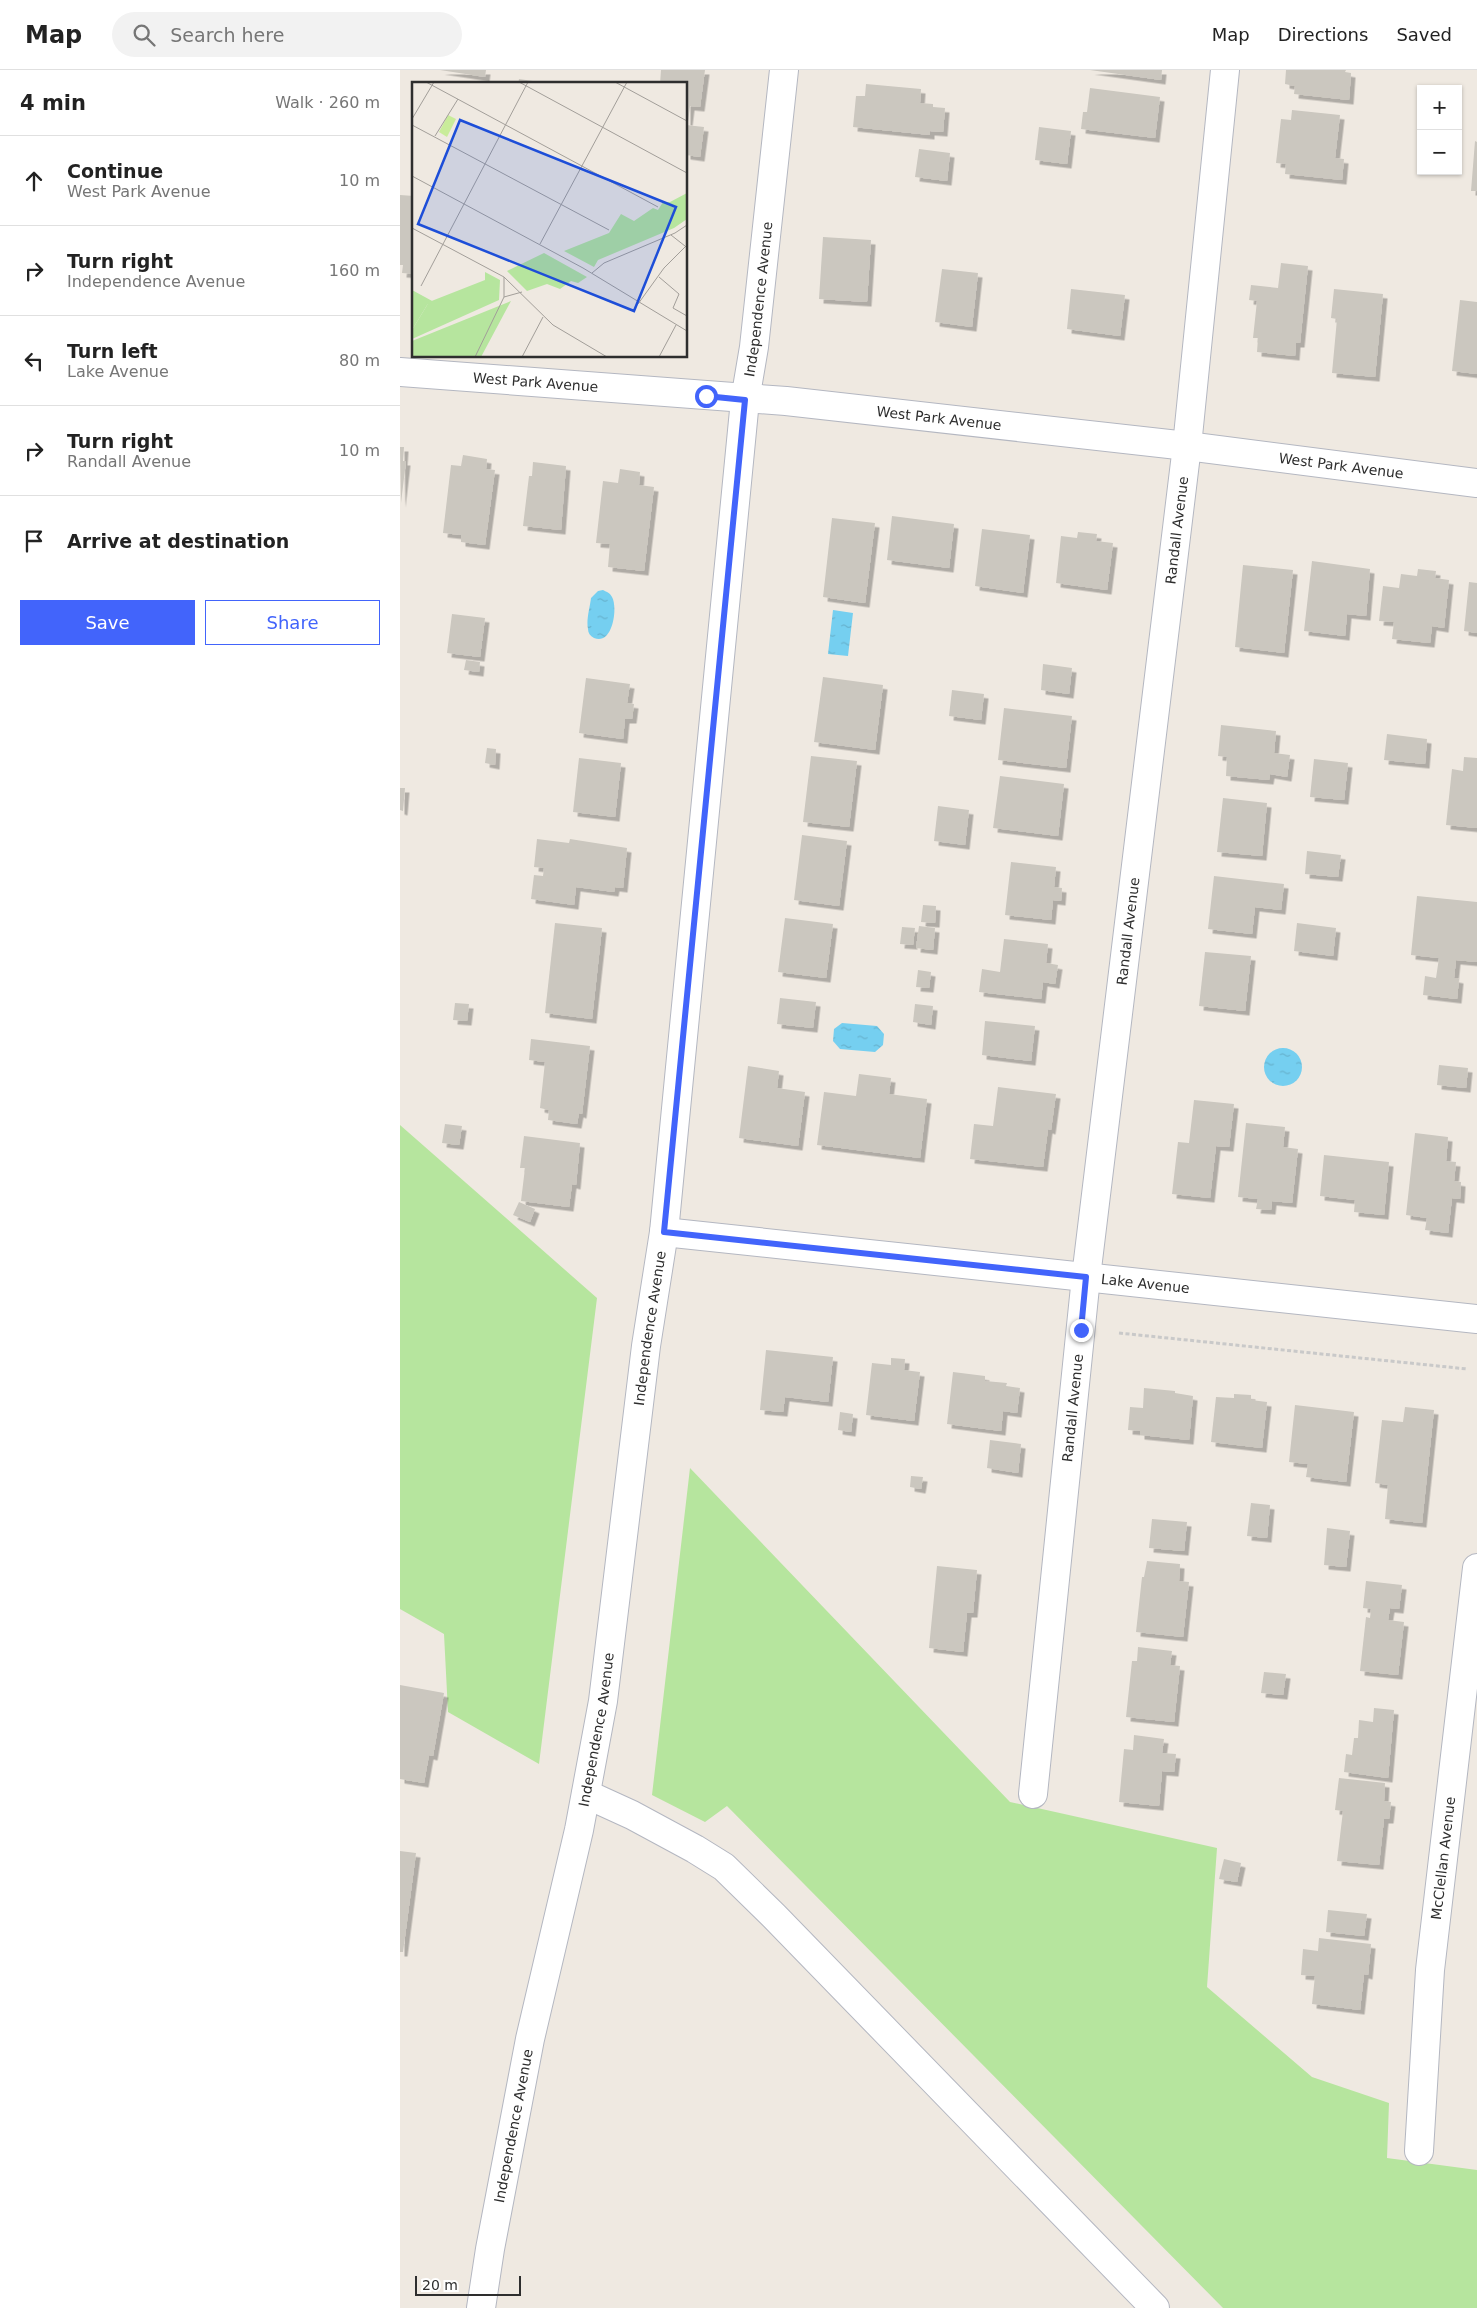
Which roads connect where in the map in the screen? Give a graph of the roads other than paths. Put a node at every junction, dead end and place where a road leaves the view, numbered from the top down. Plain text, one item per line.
1 (784, 70) edge
2 (1225, 70) edge
3 (400, 372) edge
4 (745, 400) junction
5 (1187, 446) junction
6 (1477, 483) edge
7 (664, 1232) junction
8 (1086, 1277) junction
9 (1477, 1319) edge
10 (1477, 1568) edge
11 (586, 1794) junction
12 (1033, 1794) dead end
13 (1419, 2150) dead end
14 (481, 2308) edge
15 (1155, 2308) edge

1 - 4 street, Independence Avenue
2 - 5 street, Randall Avenue
3 - 4 street, West Park Avenue
4 - 5 street, West Park Avenue
4 - 7 street, Independence Avenue
5 - 6 street, West Park Avenue
5 - 8 street, Randall Avenue
7 - 8 street, Lake Avenue
7 - 11 street, Independence Avenue
8 - 9 street, Lake Avenue
8 - 12 street, Randall Avenue
10 - 13 street, McClellan Avenue
11 - 14 street, Independence Avenue
11 - 15 street

